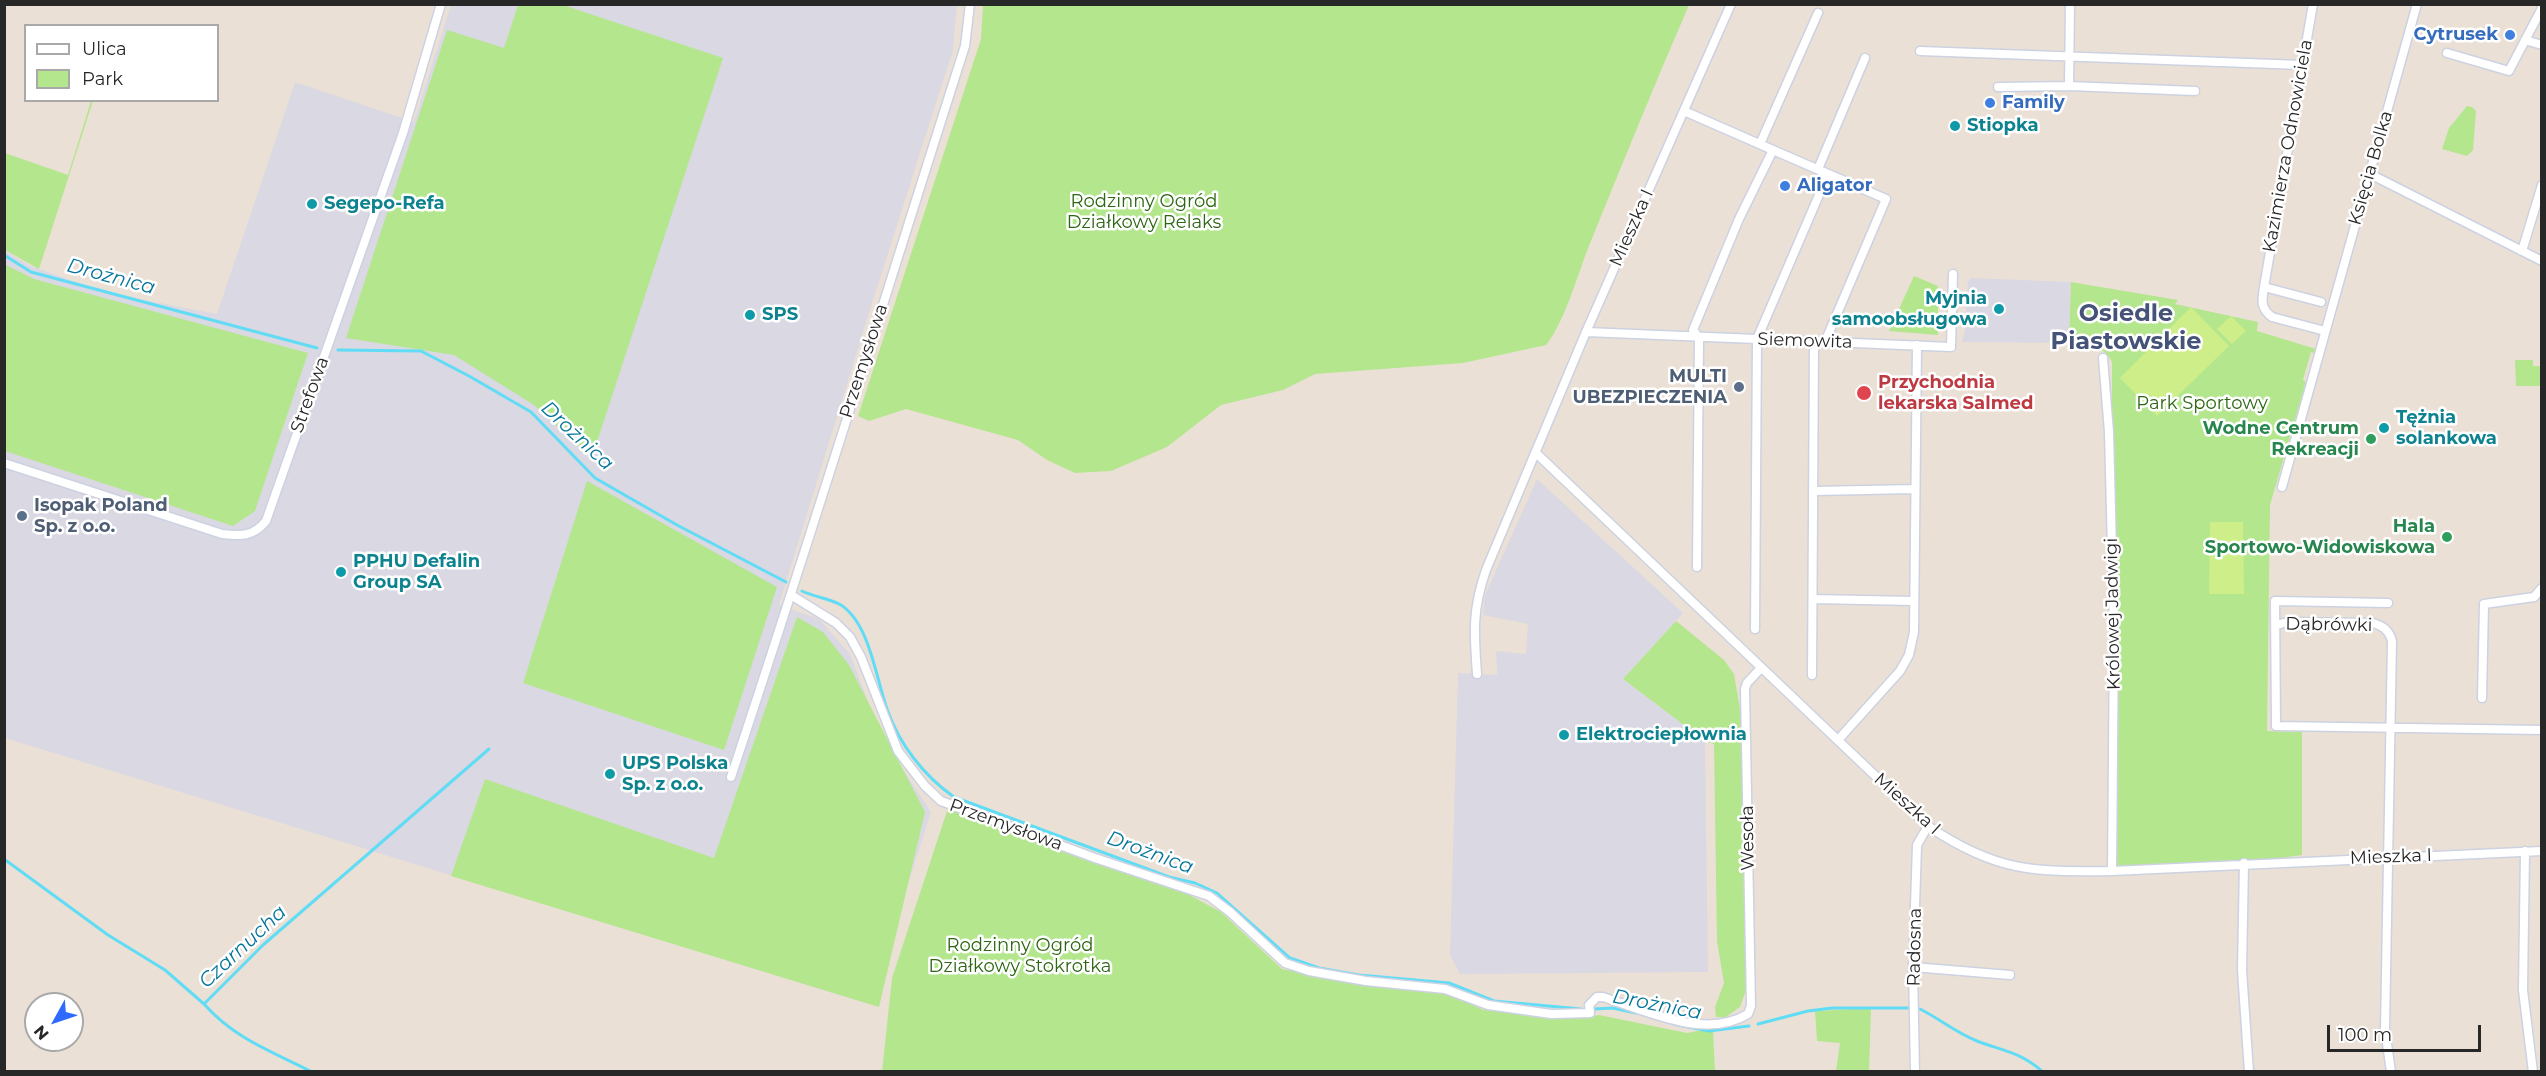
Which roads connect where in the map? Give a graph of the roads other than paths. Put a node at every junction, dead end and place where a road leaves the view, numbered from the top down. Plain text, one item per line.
1 (441, 4) edge
2 (970, 4) edge
3 (1731, 4) edge
4 (2070, 4) edge
5 (2313, 4) edge
6 (2417, 4) edge
7 (2541, 8) edge
8 (1818, 13) dead end
9 (2525, 40) junction
10 (2541, 45) edge
11 (1920, 51) dead end
12 (2447, 53) dead end
13 (2070, 56) junction
14 (1864, 58) dead end
15 (2302, 65) junction
16 (2069, 86) junction
17 (1998, 87) dead end
18 (2195, 91) dead end
19 (1684, 111) junction
20 (1760, 144) junction
21 (1773, 150) junction
22 (1818, 169) junction
23 (1828, 174) junction
24 (2370, 174) junction
25 (2541, 185) edge
26 (2522, 251) junction
27 (2541, 261) edge
28 (1953, 274) dead end
29 (2264, 287) junction
30 (2321, 302) dead end
31 (2325, 331) junction
32 (1586, 332) junction
33 (1699, 338) junction
34 (1757, 339) junction
35 (1814, 342) junction
36 (1825, 342) junction
37 (1917, 345) junction
38 (2103, 358) dead end
39 (1536, 453) junction
40 (4, 462) edge
41 (2282, 487) dead end
42 (1915, 489) junction
43 (1814, 491) junction
44 (1697, 567) dead end
45 (2541, 588) edge
46 (791, 595) junction
47 (1813, 599) junction
48 (1914, 601) junction
49 (2388, 603) dead end
50 (2277, 625) junction
51 (1755, 629) dead end
52 (1761, 668) junction
53 (1477, 674) dead end
54 (1812, 675) dead end
55 (2482, 698) dead end
56 (2390, 728) junction
57 (2541, 730) edge
58 (1838, 740) junction
59 (731, 777) dead end
60 (1928, 826) junction
61 (2541, 850) edge
62 (2525, 851) junction
63 (2388, 857) junction
64 (2244, 863) junction
65 (2112, 871) junction
66 (1913, 967) junction
67 (2010, 975) dead end
68 (1748, 1014) joint
69 (1915, 1071) edge
70 (2249, 1071) edge
71 (2391, 1071) edge
72 (2533, 1071) edge

1 - 40 street, Strefowa
2 - 46 street, Przemysłowa
3 - 19 street, Mieszka I
4 - 13 street
5 - 15 street, Kazimierza Odnowiciela
6 - 24 street, Księcia Bolka
7 - 9 street
8 - 20 street
9 - 10 street
9 - 12 street
11 - 13 street
13 - 15 street
13 - 16 street
14 - 22 street
15 - 29 street, Kazimierza Odnowiciela
16 - 17 street
16 - 18 street
19 - 20 street
19 - 32 street, Mieszka I
20 - 21 street
21 - 22 street
21 - 33 street
22 - 23 street
23 - 34 street
23 - 36 street
24 - 26 street
24 - 31 street, Księcia Bolka
25 - 26 street
26 - 27 street
28 - 37 street, Siemowita
29 - 30 street
29 - 31 street
31 - 41 street, Księcia Bolka
32 - 33 street, Siemowita
32 - 39 street, Mieszka I
33 - 34 street, Siemowita
33 - 44 street
34 - 35 street, Siemowita
34 - 51 street
35 - 36 street, Siemowita
35 - 43 street
36 - 37 street, Siemowita
37 - 42 street
38 - 65 street, Królowej Jadwigi
39 - 52 street, Mieszka I
39 - 53 street, Mieszka I
42 - 43 street
42 - 48 street
43 - 47 street
45 - 55 street
46 - 59 street
46 - 68 street, Przemysłowa
47 - 48 street
47 - 54 street
48 - 58 street
49 - 50 street
50 - 56 street, Dąbrówki
50 - 56 street, Dąbrówki
52 - 58 street, Mieszka I
52 - 68 street, Wesoła
56 - 57 street
56 - 63 street, Dąbrówki
58 - 60 street, Mieszka I
60 - 65 street, Mieszka I
60 - 66 street, Radosna
61 - 62 street, Mieszka I
62 - 63 street, Mieszka I
62 - 72 street
63 - 64 street, Mieszka I
63 - 71 street, Dąbrówki
64 - 65 street, Mieszka I
64 - 70 street
66 - 67 street
66 - 69 street, Radosna

